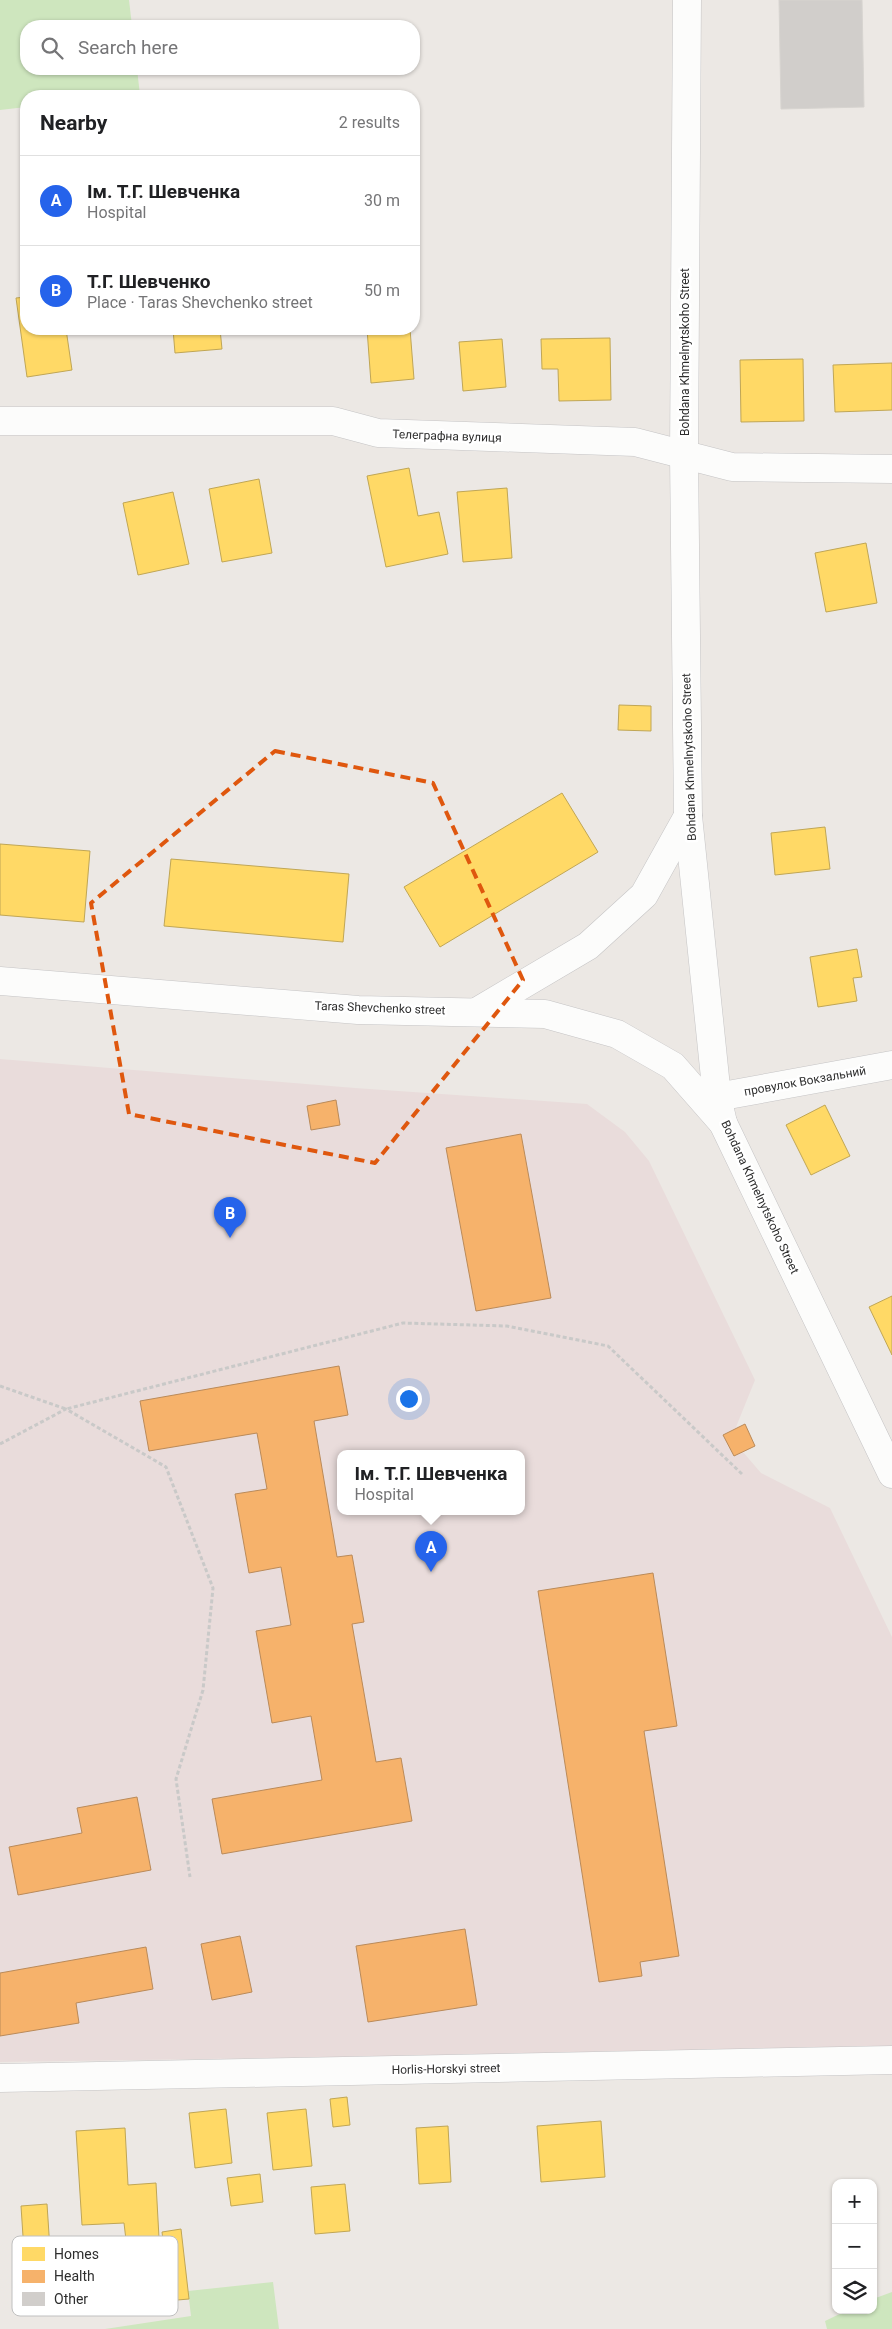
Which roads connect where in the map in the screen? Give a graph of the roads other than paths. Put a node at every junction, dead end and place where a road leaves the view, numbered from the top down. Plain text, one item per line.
1 (687, 0) edge
2 (0, 421) edge
3 (684, 455) junction
4 (892, 469) edge
5 (688, 816) junction
6 (0, 981) edge
7 (478, 1011) junction
8 (892, 1065) edge
9 (720, 1110) junction
10 (889, 1461) edge
11 (892, 2060) edge
12 (0, 2078) edge

1 - 3 street, Bohdana Khmelnytskoho Street
2 - 3 street, Телеграфна вулиця
3 - 4 street, Телеграфна вулиця
3 - 5 street, Bohdana Khmelnytskoho Street
5 - 7 street
5 - 9 street, Bohdana Khmelnytskoho Street
6 - 7 street, Taras Shevchenko street
7 - 9 street, Taras Shevchenko street
8 - 9 street, провулок Вокзальний
9 - 10 street, Bohdana Khmelnytskoho Street
11 - 12 street, Horlis-Horskyi street

